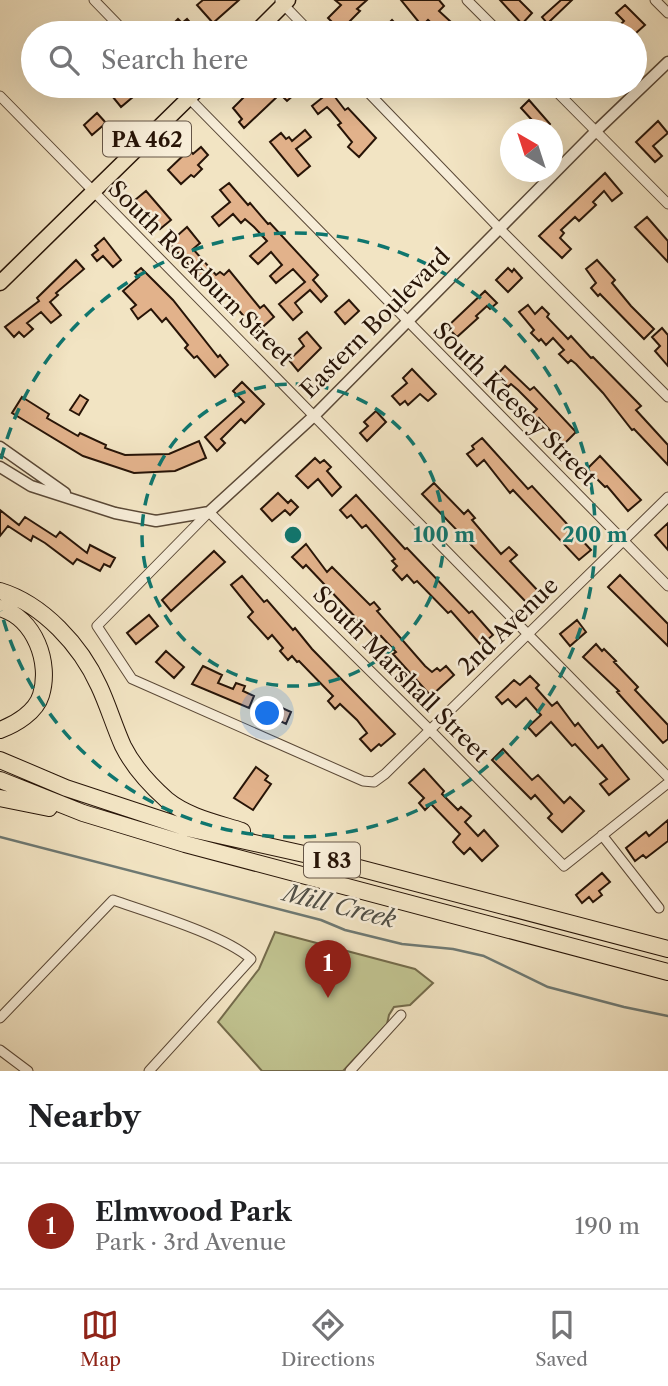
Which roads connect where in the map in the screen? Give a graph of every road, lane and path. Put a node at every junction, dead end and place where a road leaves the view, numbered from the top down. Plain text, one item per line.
1 (94, 0) edge
2 (467, 0) edge
3 (655, 0) edge
4 (284, 2) edge
5 (668, 13) edge
6 (114, 21) edge
7 (266, 21) edge
8 (301, 21) edge
9 (488, 21) edge
10 (668, 62) edge
11 (647, 82) edge
12 (0, 96) edge
13 (188, 98) joint
14 (374, 98) edge
15 (563, 98) edge
16 (630, 98) edge
17 (596, 131) junction
18 (91, 189) junction
19 (668, 204) edge
20 (499, 228) junction
21 (0, 283) edge
22 (407, 321) junction
23 (668, 397) edge
24 (315, 415) junction
25 (0, 447) edge
26 (0, 467) edge
27 (668, 496) edge
28 (72, 499) junction
29 (209, 512) junction
30 (623, 541) junction
31 (668, 586) edge
32 (0, 591) edge
33 (0, 608) edge
34 (527, 634) junction
35 (429, 729) junction
36 (0, 730) edge
37 (0, 760) edge
38 (668, 777) edge
39 (0, 780) edge
40 (668, 783) edge
41 (0, 798) edge
42 (108, 821) junction
43 (602, 835) junction
44 (313, 856) junction
45 (659, 908) dead end
46 (668, 949) edge
47 (668, 972) edge
48 (401, 1015) dead end
49 (0, 1018) edge
50 (0, 1050) edge
51 (28, 1071) edge
52 (149, 1071) edge
53 (350, 1071) edge

1 - 6 street
2 - 9 street
3 - 5 street
4 - 7 main road
4 - 8 street
10 - 11 street, Eastern Boulevard
12 - 18 street, South Rockburn Street
13 - 18 main road, PA 462
13 - 22 street, South Keesey Street
14 - 20 street
15 - 17 street
16 - 17 street, Eastern Boulevard
17 - 19 street
17 - 20 street, Eastern Boulevard
18 - 21 main road, PA 462
18 - 24 street, South Rockburn Street
20 - 22 street, Eastern Boulevard
20 - 23 street
22 - 24 street, Eastern Boulevard
22 - 30 street, South Keesey Street
24 - 29 street, Eastern Boulevard
24 - 34 street, South Rockburn Street
25 - 28 street
26 - 28 street
27 - 30 street, 2nd Avenue
28 - 29 street
29 - 35 street, South Marshall Street
29 - 35 street, 2nd Avenue
30 - 31 street, South Keesey Street
30 - 34 street, 2nd Avenue
32 - 44 highway
33 - 36 highway
34 - 35 street, 2nd Avenue
34 - 38 street, South Rockburn Street
35 - 43 street, South Marshall Street
37 - 44 highway, I 83
39 - 42 highway, I 83
40 - 43 street
41 - 42 highway
42 - 47 highway, I 83
43 - 45 street
44 - 46 highway, I 83
48 - 53 street
49 - 52 street
50 - 51 street

